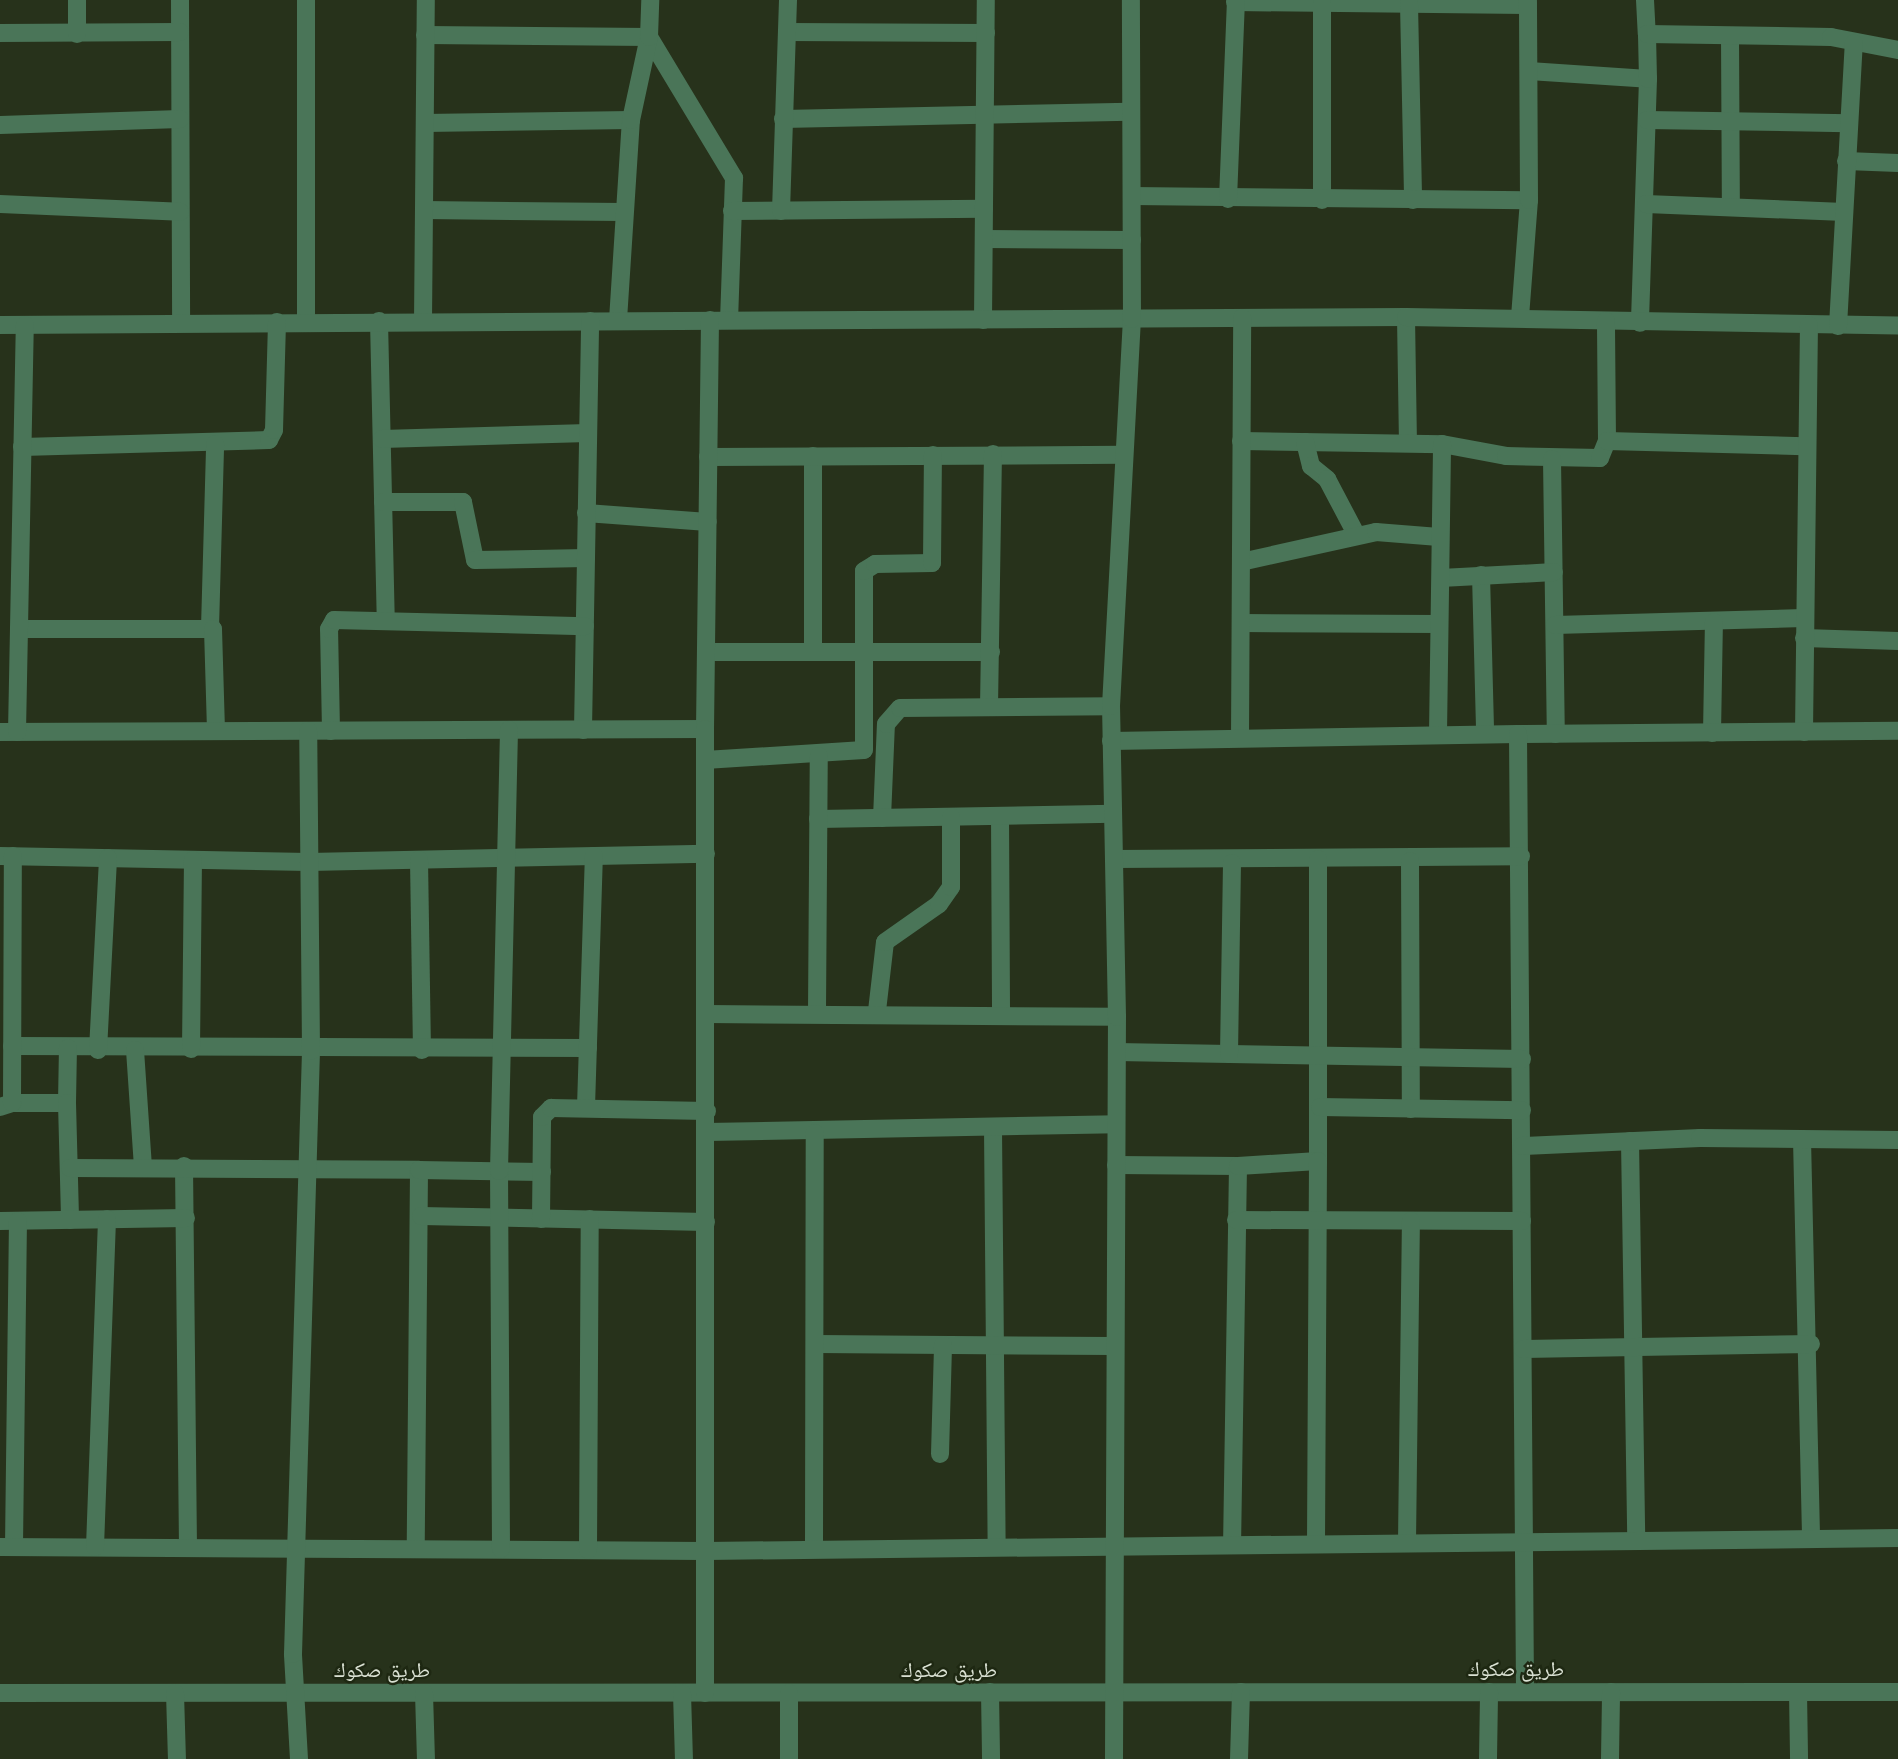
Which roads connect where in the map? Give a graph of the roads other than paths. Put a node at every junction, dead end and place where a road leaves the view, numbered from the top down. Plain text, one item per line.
1 (78, 0) edge
2 (180, 0) edge
3 (306, 0) edge
4 (425, 0) edge
5 (650, 0) edge
6 (788, 0) edge
7 (986, 0) edge
8 (1131, 0) edge
9 (1646, 0) edge
10 (1236, 1) edge
11 (1285, 1) edge
12 (1322, 3) junction
13 (1528, 3) edge
14 (1409, 4) junction
15 (180, 32) junction
16 (787, 32) junction
17 (0, 33) edge
18 (986, 33) junction
19 (77, 34) junction
20 (1647, 34) junction
21 (425, 35) junction
22 (649, 37) junction
23 (1731, 37) junction
24 (1854, 43) junction
25 (1898, 50) edge
26 (1529, 71) junction
27 (1648, 79) junction
28 (1129, 112) junction
29 (985, 116) junction
30 (180, 119) junction
31 (783, 119) junction
32 (631, 120) junction
33 (1647, 120) junction
34 (1729, 122) junction
35 (425, 123) junction
36 (1848, 123) junction
37 (0, 125) edge
38 (1846, 161) junction
39 (1898, 163) edge
40 (1132, 197) junction
41 (1228, 198) junction
42 (1322, 200) junction
43 (1413, 200) junction
44 (1529, 200) junction
45 (0, 204) edge
46 (1646, 204) junction
47 (1731, 206) junction
48 (984, 209) junction
49 (424, 210) junction
50 (732, 211) junction
51 (781, 211) junction
52 (180, 212) junction
53 (624, 212) junction
54 (1844, 212) junction
55 (984, 240) junction
56 (1132, 240) junction
57 (1406, 317) junction
58 (1520, 317) junction
59 (1242, 318) junction
60 (1132, 319) junction
61 (618, 320) junction
62 (710, 320) junction
63 (729, 320) junction
64 (983, 320) junction
65 (379, 321) junction
66 (590, 321) junction
67 (1606, 321) junction
68 (277, 322) junction
69 (306, 322) junction
70 (423, 322) junction
71 (181, 323) junction
72 (1640, 323) junction
73 (0, 325) edge
74 (25, 325) junction
75 (1809, 326) junction
76 (1838, 326) junction
77 (1898, 326) edge
78 (588, 433) junction
79 (382, 439) junction
80 (1241, 441) junction
81 (1607, 441) junction
82 (1305, 442) junction
83 (1408, 443) junction
84 (215, 444) junction
85 (1442, 444) junction
86 (1804, 446) junction
87 (22, 447) junction
88 (993, 454) junction
89 (933, 455) junction
90 (1122, 455) junction
91 (813, 456) junction
92 (708, 457) junction
93 (1552, 460) junction
94 (383, 502) junction
95 (586, 513) junction
96 (708, 522) junction
97 (1357, 536) junction
98 (1439, 537) junction
99 (586, 558) junction
100 (1241, 562) junction
101 (1554, 572) junction
102 (1481, 575) junction
103 (1441, 579) junction
104 (1804, 618) junction
105 (386, 621) junction
106 (1714, 622) junction
107 (1241, 623) junction
108 (1439, 624) junction
109 (1555, 625) junction
110 (585, 626) junction
111 (210, 628) junction
112 (19, 629) junction
113 (1804, 638) junction
114 (1898, 641) edge
115 (706, 652) junction
116 (813, 652) junction
117 (859, 652) junction
118 (991, 652) junction
119 (1111, 706) junction
120 (989, 707) junction
121 (887, 724) junction
122 (705, 729) junction
123 (864, 729) junction
124 (509, 730) junction
125 (583, 730) junction
126 (216, 731) junction
127 (307, 731) junction
128 (331, 731) junction
129 (8, 732) edge
130 (1804, 732) junction
131 (1898, 732) edge
132 (1485, 733) junction
133 (1712, 733) junction
134 (1438, 734) junction
135 (1518, 734) junction
136 (1556, 734) junction
137 (1240, 738) junction
138 (1111, 741) junction
139 (819, 756) junction
140 (705, 760) junction
141 (1113, 814) junction
142 (1000, 816) junction
143 (951, 817) junction
144 (883, 818) junction
145 (818, 819) junction
146 (705, 854) junction
147 (7, 856) edge
148 (594, 856) junction
149 (1521, 856) junction
150 (108, 858) junction
151 (511, 858) junction
152 (1114, 859) junction
153 (1318, 859) junction
154 (194, 860) junction
155 (419, 860) junction
156 (1410, 861) junction
157 (309, 862) junction
158 (1232, 863) junction
159 (817, 1011) junction
160 (877, 1011) junction
161 (1001, 1013) junction
162 (706, 1014) junction
163 (1117, 1017) junction
164 (12, 1046) junction
165 (68, 1048) junction
166 (588, 1048) junction
167 (191, 1049) junction
168 (98, 1050) junction
169 (135, 1050) junction
170 (422, 1050) junction
171 (503, 1050) junction
172 (311, 1051) junction
173 (1117, 1052) junction
174 (1229, 1054) junction
175 (1322, 1056) junction
176 (1410, 1057) junction
177 (1522, 1059) junction
178 (67, 1102) junction
179 (6, 1105) edge
180 (586, 1107) junction
181 (1320, 1107) junction
182 (1411, 1109) junction
183 (707, 1111) junction
184 (1522, 1111) junction
185 (1116, 1124) junction
186 (992, 1128) junction
187 (706, 1132) junction
188 (815, 1133) junction
189 (1802, 1139) junction
190 (1898, 1140) edge
191 (1630, 1141) junction
192 (1522, 1146) junction
193 (1318, 1161) junction
194 (1116, 1165) junction
195 (184, 1166) junction
196 (1238, 1166) junction
197 (143, 1167) junction
198 (70, 1168) junction
199 (304, 1168) junction
200 (419, 1170) junction
201 (499, 1171) junction
202 (542, 1172) junction
203 (421, 1216) junction
204 (186, 1218) junction
205 (500, 1218) junction
206 (107, 1219) junction
207 (541, 1219) junction
208 (590, 1219) junction
209 (70, 1220) junction
210 (1237, 1220) junction
211 (9, 1221) edge
212 (1317, 1221) junction
213 (1411, 1221) junction
214 (1522, 1221) junction
215 (706, 1222) junction
216 (1811, 1343) junction
217 (815, 1344) junction
218 (943, 1345) junction
219 (994, 1345) junction
220 (1113, 1346) junction
221 (1634, 1348) junction
222 (1523, 1349) junction
223 (940, 1454) dead end
224 (1811, 1537) junction
225 (1898, 1538) edge
226 (1524, 1541) junction
227 (1636, 1541) junction
228 (1407, 1542) junction
229 (1316, 1543) junction
230 (1232, 1544) junction
231 (814, 1545) junction
232 (188, 1546) junction
233 (7, 1547) edge
234 (95, 1547) junction
235 (998, 1547) junction
236 (294, 1548) junction
237 (1111, 1548) junction
238 (416, 1549) junction
239 (501, 1549) junction
240 (588, 1550) junction
241 (706, 1551) junction
242 (990, 1692) junction
243 (1115, 1692) junction
244 (1241, 1692) junction
245 (1489, 1692) junction
246 (1525, 1692) junction
247 (1611, 1692) junction
248 (1798, 1692) junction
249 (1898, 1692) edge
250 (0, 1693) edge
251 (175, 1693) junction
252 (294, 1693) junction
253 (424, 1693) junction
254 (682, 1693) junction
255 (705, 1693) junction
256 (789, 1693) junction
257 (177, 1759) edge
258 (299, 1759) edge
259 (426, 1759) edge
260 (684, 1759) edge
261 (789, 1759) edge
262 (991, 1759) edge
263 (1114, 1759) edge
264 (1239, 1759) edge
265 (1489, 1759) edge
266 (1610, 1759) edge
267 (1799, 1759) edge

1 - 19 street
2 - 15 street
3 - 69 street
4 - 21 street
5 - 22 street
6 - 16 street
7 - 18 street
8 - 28 street
9 - 20 street
10 - 11 street
10 - 41 street
11 - 12 street
12 - 14 street
12 - 42 street
13 - 14 street
13 - 26 street
14 - 43 street
15 - 19 street
15 - 30 street
16 - 18 street
16 - 31 street
17 - 19 street
18 - 29 street
20 - 23 street
20 - 27 street
21 - 22 street
21 - 35 street
22 - 32 street
22 - 50 street
23 - 24 street
23 - 34 street
24 - 25 street
24 - 36 street
26 - 27 street
26 - 44 street
27 - 33 street
28 - 29 street
28 - 40 street
29 - 31 street
29 - 48 street
30 - 37 street
30 - 52 street
31 - 51 street
32 - 35 street
32 - 53 street
33 - 34 street
33 - 46 street
34 - 36 street
34 - 47 street
35 - 49 street
36 - 38 street
38 - 39 street
38 - 54 street
40 - 41 street
40 - 56 street
41 - 42 street
42 - 43 street
43 - 44 street
44 - 58 street
45 - 52 street
46 - 47 street
46 - 72 street
47 - 54 street
48 - 51 street
48 - 55 street
49 - 53 street
49 - 70 street
50 - 51 street
50 - 63 street
52 - 71 street
53 - 61 street
54 - 76 street
55 - 56 street
55 - 64 street
56 - 60 street
57 - 58 street
57 - 59 street
57 - 83 street
58 - 67 street
59 - 60 street
59 - 80 street
60 - 64 street
60 - 90 street
61 - 62 street
61 - 66 street
62 - 63 street
62 - 92 street
63 - 64 street
65 - 69 street
65 - 70 street
65 - 79 street
66 - 70 street
66 - 78 street
67 - 72 street
67 - 81 street
68 - 69 street
68 - 71 street
68 - 84 street
71 - 74 street
72 - 75 street
73 - 74 street
74 - 87 street
75 - 76 street
75 - 86 street
76 - 77 street
78 - 79 street
78 - 95 street
79 - 94 street
80 - 82 street
80 - 100 street
81 - 86 street
81 - 93 street
82 - 83 street
82 - 97 street
83 - 85 street
84 - 87 street
84 - 111 street
85 - 93 street
85 - 98 street
86 - 104 street
87 - 112 street
88 - 89 street
88 - 90 street
88 - 118 street
89 - 91 street
89 - 117 street
90 - 119 street
91 - 92 street
91 - 116 street
92 - 96 street
93 - 101 street
94 - 99 street
94 - 105 street
95 - 96 street
95 - 99 street
96 - 115 street
97 - 98 street
97 - 100 street
98 - 103 street
99 - 110 street
100 - 107 street
101 - 102 street
101 - 109 street
102 - 103 street
102 - 132 street
103 - 108 street
104 - 106 street
104 - 113 street
105 - 110 street
105 - 128 street
106 - 109 street
106 - 133 street
107 - 108 street
107 - 137 street
108 - 134 street
109 - 136 street
110 - 125 street
111 - 112 street
111 - 126 street
112 - 129 street
113 - 114 street
113 - 130 street
115 - 116 street
115 - 122 street
116 - 117 street
117 - 118 street
117 - 123 street
118 - 120 street
119 - 120 street
119 - 138 street
120 - 121 street
121 - 123 street
121 - 144 street
122 - 125 street
122 - 140 street
123 - 139 street
124 - 125 street
124 - 128 street
124 - 151 street
126 - 127 street
126 - 129 street
127 - 128 street
127 - 157 street
130 - 131 street
130 - 133 street
132 - 134 street
132 - 135 street
133 - 136 street
134 - 137 street
135 - 136 street
135 - 149 street
137 - 138 street
138 - 141 street
139 - 140 street
139 - 145 street
140 - 146 street
141 - 142 street
141 - 152 street
142 - 143 street
142 - 161 street
143 - 144 street
143 - 160 street
144 - 145 street
145 - 159 street
146 - 148 street
146 - 162 street
147 - 150 street
147 - 164 street
148 - 151 street
148 - 166 street
149 - 156 street
149 - 177 street
150 - 154 street
150 - 168 street
151 - 155 street
151 - 171 street
152 - 158 street
152 - 163 street
153 - 156 street
153 - 158 street
153 - 175 street
154 - 157 street
154 - 167 street
155 - 157 street
155 - 170 street
156 - 176 street
157 - 172 street
158 - 174 street
159 - 160 street
159 - 162 street
160 - 161 street
161 - 163 street
162 - 183 street
163 - 173 street
164 - 165 street
164 - 179 street
165 - 168 street
165 - 178 street
166 - 171 street
166 - 180 street
167 - 169 street
167 - 172 street
168 - 169 street
169 - 197 street
170 - 171 street
170 - 172 street
171 - 201 street
172 - 199 street
173 - 174 street
173 - 185 street
174 - 175 street
175 - 176 street
175 - 181 street
176 - 177 street
176 - 182 street
177 - 184 street
178 - 179 street
178 - 198 street
180 - 183 street
180 - 202 street
181 - 182 street
181 - 193 street
182 - 184 street
183 - 187 street
184 - 192 street
185 - 186 street
185 - 194 street
186 - 188 street
186 - 219 street
187 - 188 street
187 - 215 street
188 - 217 street
189 - 190 street
189 - 191 street
189 - 216 street
191 - 192 street
191 - 221 street
192 - 214 street
193 - 196 street
193 - 212 street
194 - 196 street
194 - 220 street
195 - 197 street
195 - 199 street
195 - 204 street
196 - 210 street
197 - 198 street
198 - 209 street
199 - 200 street
199 - 236 street
200 - 201 street
200 - 203 street
201 - 202 street
201 - 205 street
202 - 207 street
203 - 205 street
203 - 238 street
204 - 206 street
204 - 232 street
205 - 207 street
205 - 239 street
206 - 209 street
206 - 234 street
207 - 208 street
208 - 215 street
208 - 240 street
209 - 211 street
210 - 212 street
210 - 230 street
211 - 233 street
212 - 213 street
212 - 229 street
213 - 214 street
213 - 228 street
214 - 222 street
215 - 241 street
216 - 221 street
216 - 224 street
217 - 218 street
217 - 231 street
218 - 219 street
218 - 223 street
219 - 220 street
219 - 235 street
220 - 237 street
221 - 222 street
221 - 227 street
222 - 226 street
224 - 225 street
224 - 227 street
226 - 227 street
226 - 228 street
226 - 246 street
228 - 229 street
229 - 230 street
230 - 237 street
231 - 235 street
231 - 241 street
232 - 234 street
232 - 236 street
233 - 234 street
235 - 237 street
236 - 238 street
236 - 252 street
237 - 243 street
238 - 239 street
239 - 240 street
240 - 241 street
241 - 255 street
242 - 243 street, طريق صكوك
242 - 256 street, طريق صكوك
242 - 262 street
243 - 244 street, طريق صكوك
243 - 263 street
244 - 245 street, طريق صكوك
244 - 264 street
245 - 246 street, طريق صكوك
245 - 265 street
246 - 247 street, طريق صكوك
247 - 248 street, طريق صكوك
247 - 266 street
248 - 249 street, طريق صكوك
248 - 267 street
250 - 251 street, طريق صكوك
251 - 252 street, طريق صكوك
251 - 257 street
252 - 253 street, طريق صكوك
252 - 258 street
253 - 254 street, طريق صكوك
253 - 259 street
254 - 255 street, طريق صكوك
254 - 260 street
255 - 256 street, طريق صكوك
256 - 261 street

